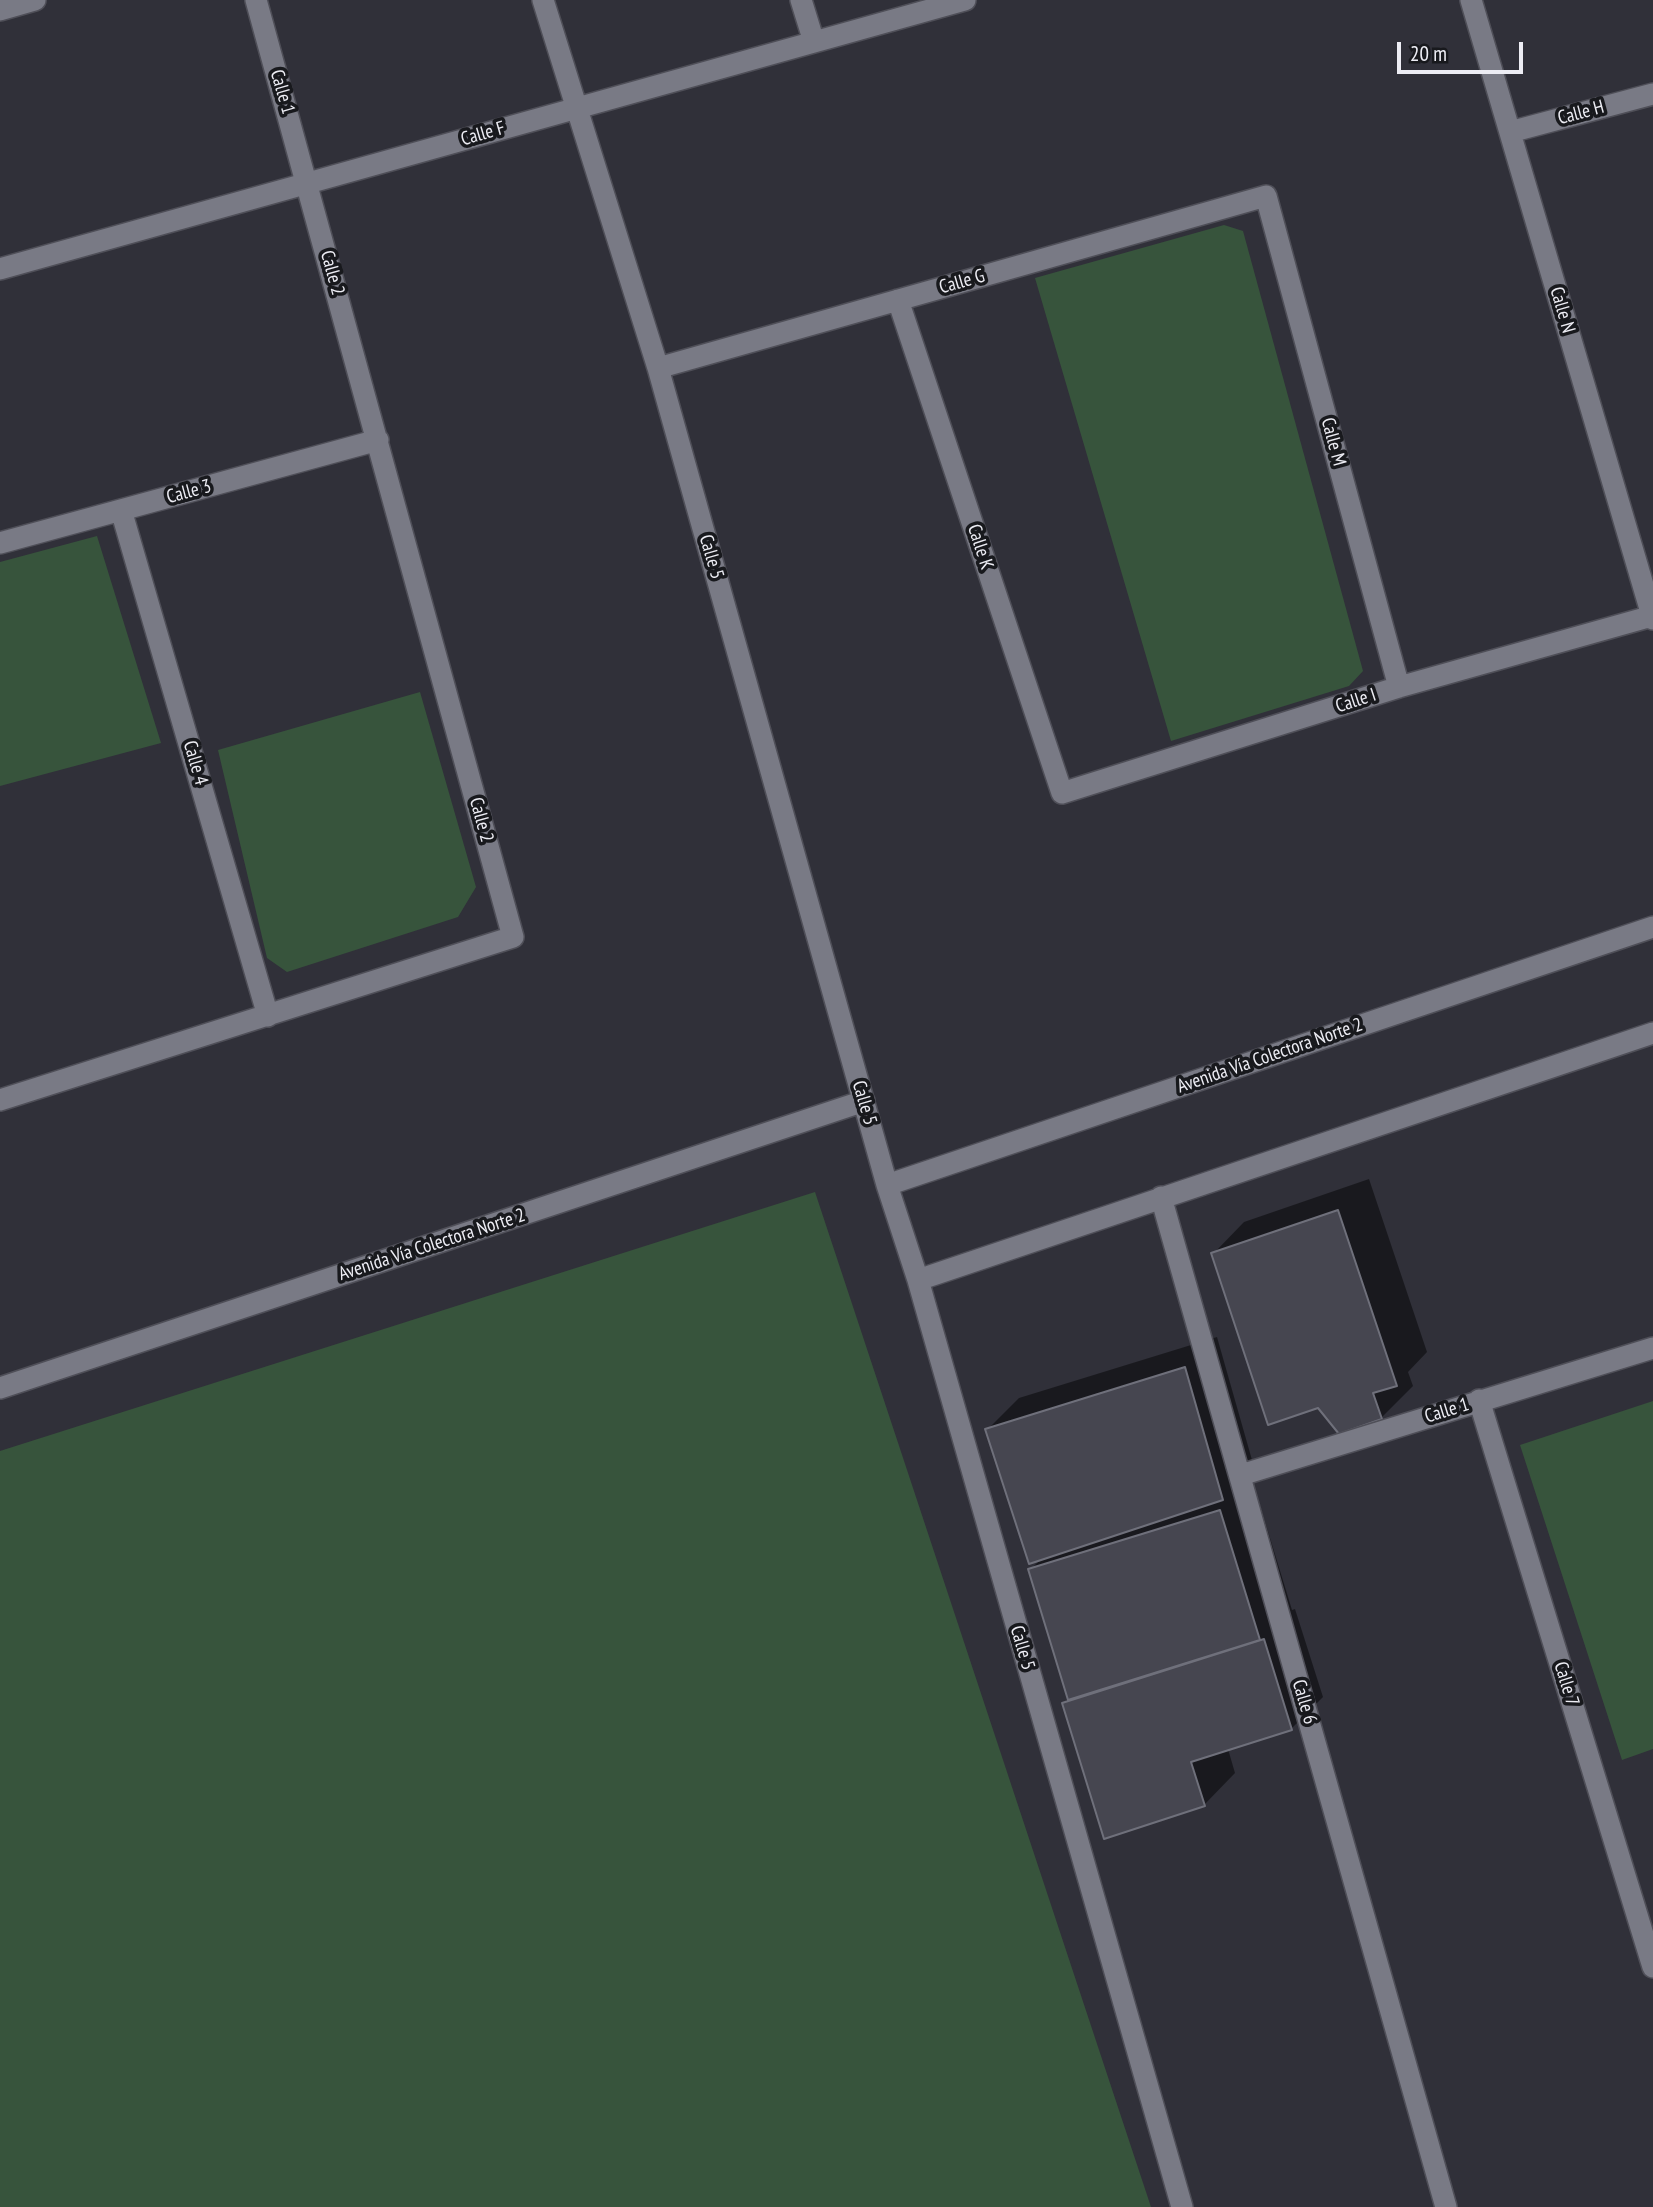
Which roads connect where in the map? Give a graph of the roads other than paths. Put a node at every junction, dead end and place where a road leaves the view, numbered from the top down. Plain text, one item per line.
1 (35, 0) edge
2 (256, 0) edge
3 (543, 0) edge
4 (801, 0) edge
5 (965, 0) edge
6 (1471, 0) edge
7 (0, 10) edge
8 (814, 41) junction
9 (1653, 94) edge
10 (576, 107) junction
11 (1510, 132) junction
12 (308, 184) junction
13 (1266, 196) joint
14 (0, 269) edge
15 (898, 300) junction
16 (658, 368) junction
17 (377, 440) junction
18 (121, 510) junction
19 (0, 543) edge
20 (1653, 618) edge
21 (1399, 687) junction
22 (1062, 793) joint
23 (1653, 928) edge
24 (268, 1016) junction
25 (1653, 1032) edge
26 (0, 1100) edge
27 (864, 1101) junction
28 (887, 1185) junction
29 (1161, 1196) junction
30 (918, 1280) junction
31 (1653, 1348) edge
32 (0, 1388) edge
33 (1479, 1401) junction
34 (1241, 1475) junction
35 (1653, 1967) edge
36 (1182, 2207) edge
37 (1446, 2207) edge

1 - 7 street
2 - 12 street, Calle 1
3 - 10 street, Calle 5
4 - 8 street
5 - 8 street, Calle F
6 - 11 street, Calle N
8 - 10 street, Calle F
9 - 11 street, Calle H
10 - 12 street, Calle F
10 - 16 street, Calle 5
11 - 20 street, Calle N
12 - 14 street, Calle F
12 - 17 street, Calle 2
13 - 15 street, Calle G
13 - 21 street, Calle M
15 - 16 street, Calle G
15 - 22 street, Calle K
16 - 27 street, Calle 5
17 - 18 street, Calle 3
17 - 24 street, Calle 2
18 - 19 street, Calle 3
18 - 24 street, Calle 4
20 - 21 street, Calle I
21 - 22 street, Calle I
23 - 28 street, Avenida Vía Colectora Norte 2
24 - 26 street, Calle 2
25 - 29 street
27 - 28 street, Calle 5
27 - 32 street, Avenida Vía Colectora Norte 2
28 - 30 street, Calle 5
29 - 30 street
29 - 34 street, Calle 6
30 - 36 street, Calle 5
31 - 33 street, Calle 1
33 - 34 street, Calle 1
33 - 35 street, Calle 7
34 - 37 street, Calle 6

